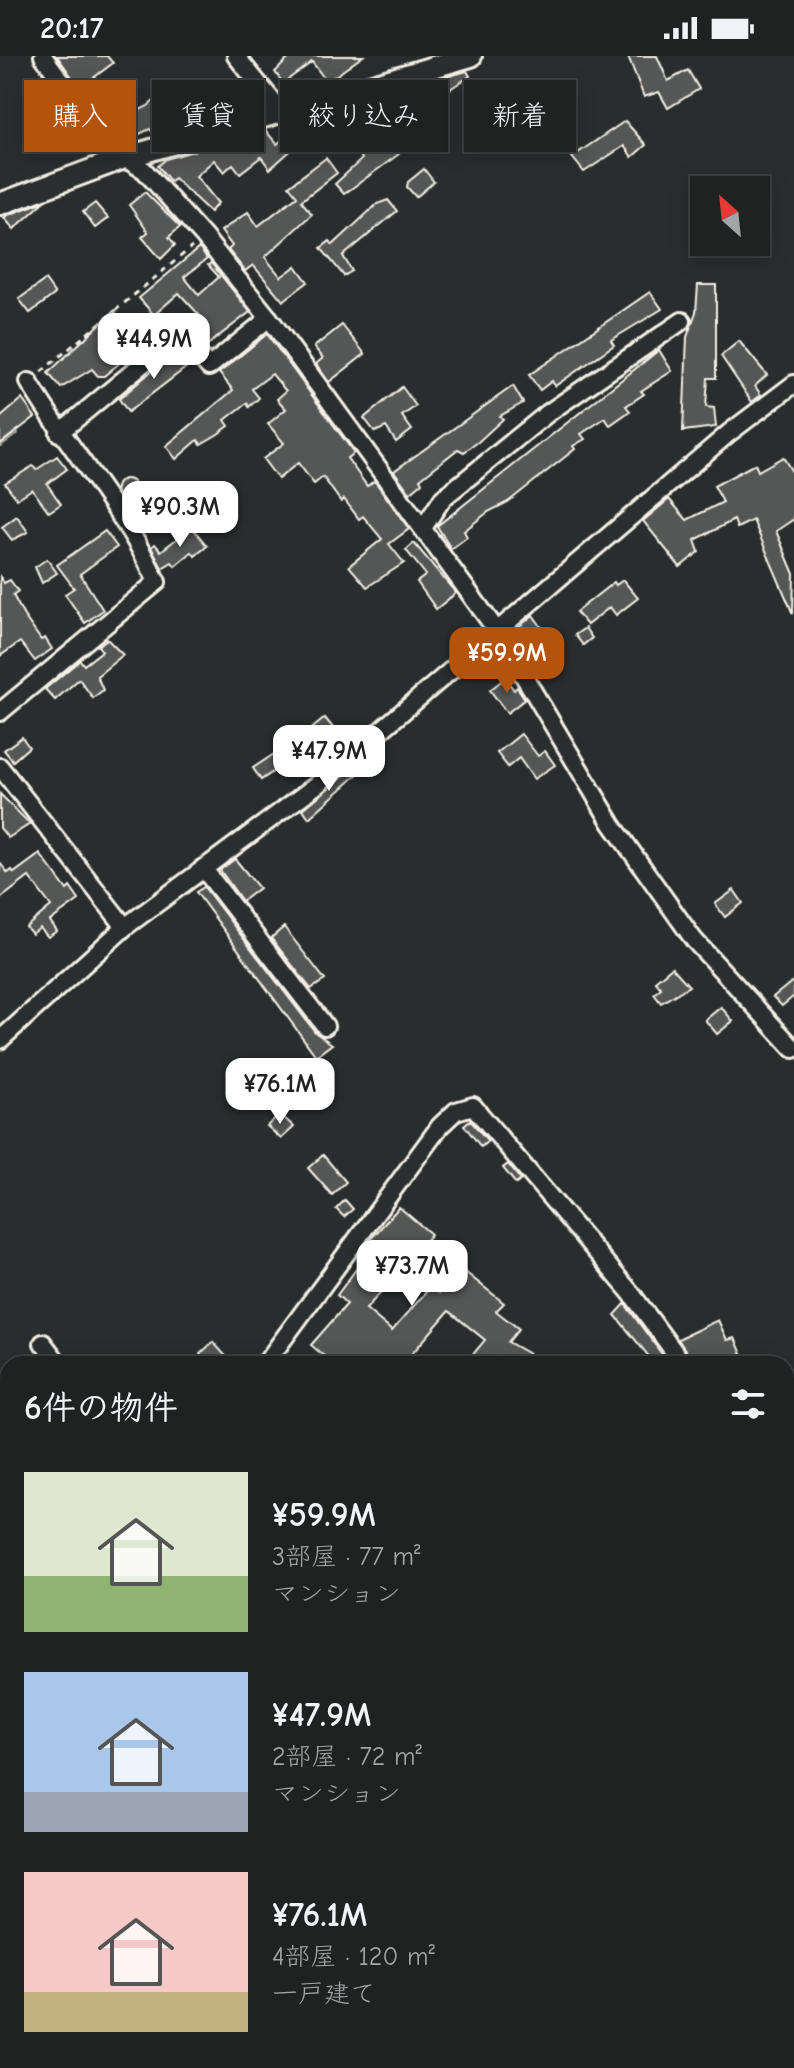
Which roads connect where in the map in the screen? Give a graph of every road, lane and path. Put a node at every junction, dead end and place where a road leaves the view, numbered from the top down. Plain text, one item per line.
1 (43, 56) edge
2 (236, 56) edge
3 (471, 56) edge
4 (386, 80) edge
5 (280, 110) joint
6 (124, 158) junction
7 (0, 204) edge
8 (204, 237) junction
9 (269, 318) junction
10 (682, 321) dead end
11 (29, 382) joint
12 (794, 384) edge
13 (59, 433) junction
14 (423, 528) junction
15 (497, 631) junction
16 (0, 712) edge
17 (0, 767) edge
18 (203, 868) junction
19 (125, 927) junction
20 (325, 1026) dead end
21 (0, 1040) edge
22 (794, 1049) edge
23 (43, 1343) dead end
24 (53, 1356) edge
25 (271, 1356) edge
26 (677, 1356) edge

1 - 6 street
2 - 5 street
3 - 4 main road
5 - 6 main road
6 - 7 main road
6 - 8 street
8 - 9 street
8 - 11 path
9 - 13 street
9 - 14 street
10 - 14 street
11 - 13 street
12 - 15 street
13 - 16 street
14 - 15 street
15 - 18 street
15 - 22 street
17 - 19 street
18 - 19 street
18 - 20 street
19 - 21 street
23 - 24 street
25 - 26 street

